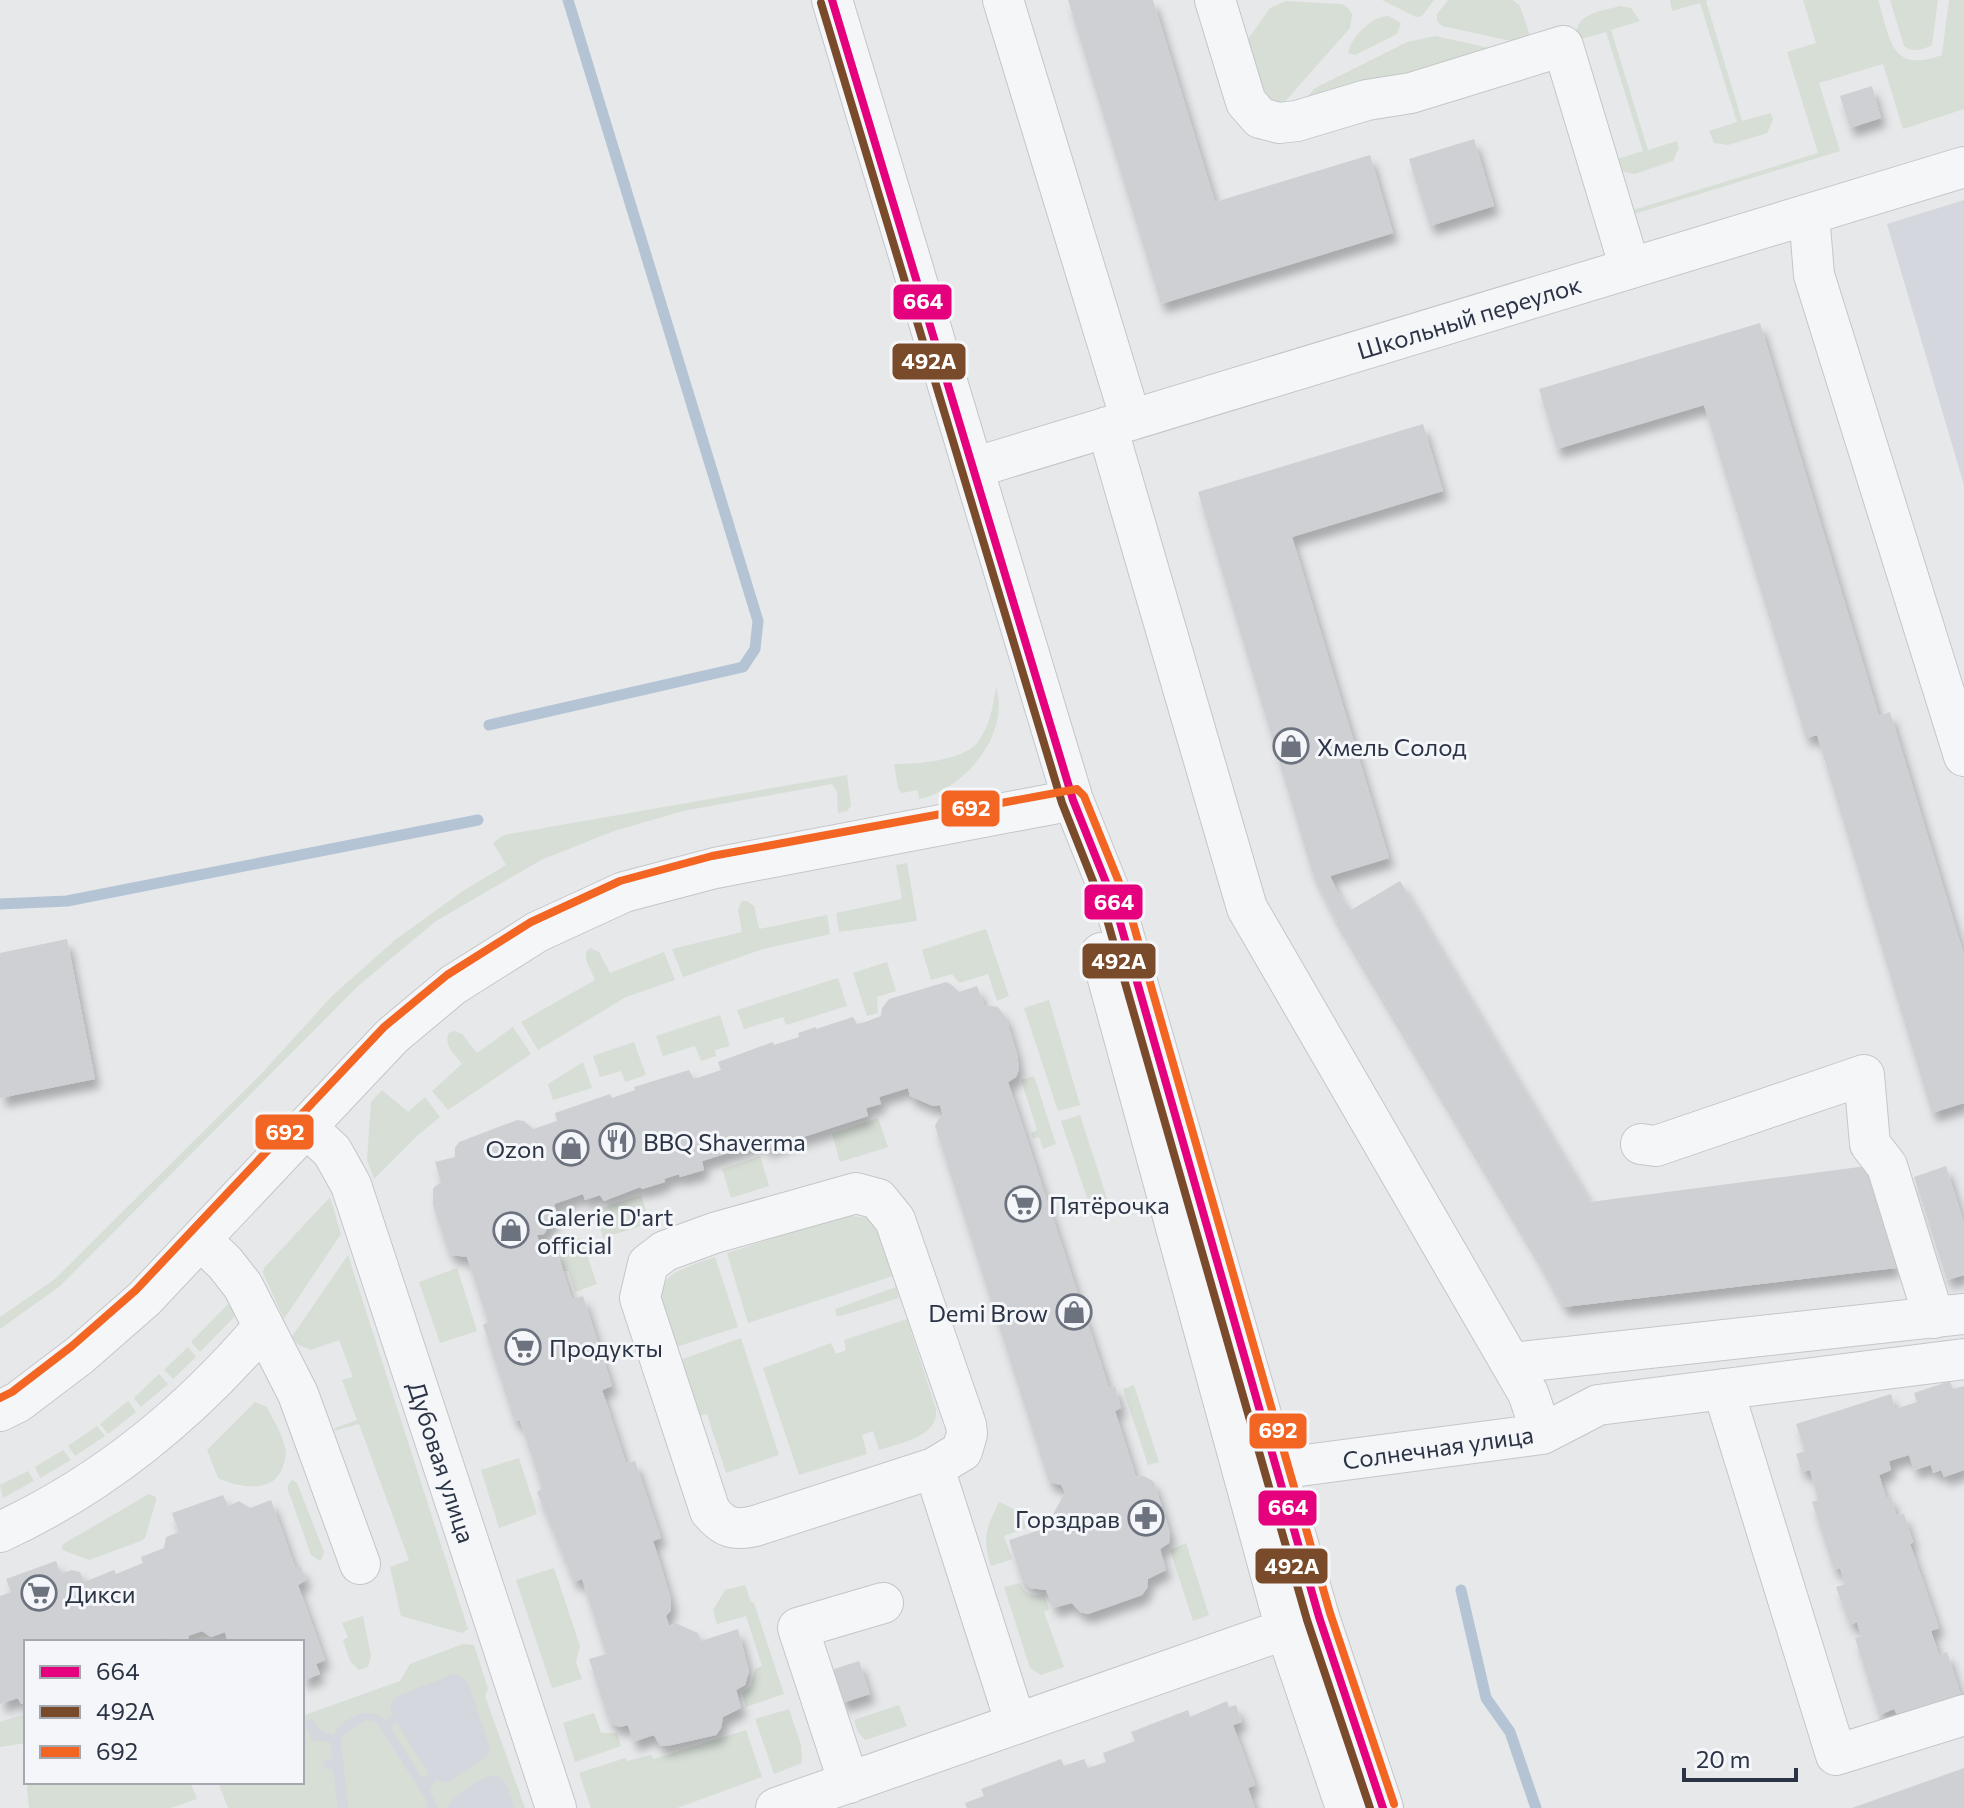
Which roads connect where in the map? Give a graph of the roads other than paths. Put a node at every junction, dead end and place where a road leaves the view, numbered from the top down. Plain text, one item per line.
1 (832, 0) edge
2 (1003, 0) edge
3 (1215, 0) edge
4 (1964, 167) edge
5 (1809, 214) junction
6 (1630, 268) junction
7 (1119, 424) junction
8 (973, 468) junction
9 (1964, 756) edge
10 (1073, 800) junction
11 (307, 1128) junction
12 (1641, 1144) dead end
13 (201, 1240) junction
14 (1949, 1316) edge
15 (263, 1327) junction
16 (1964, 1359) edge
17 (1511, 1363) junction
18 (1723, 1389) junction
19 (0, 1411) edge
20 (1542, 1434) junction
21 (934, 1468) junction
22 (1260, 1471) junction
23 (0, 1532) edge
24 (360, 1564) dead end
25 (883, 1603) dead end
26 (1303, 1623) junction
27 (1964, 1715) edge
28 (1016, 1724) junction
29 (849, 1783) junction
30 (556, 1808) edge
31 (776, 1808) edge
32 (1346, 1808) edge
33 (1383, 1808) edge

1 - 8 street
2 - 7 street
3 - 6 street
4 - 5 street, Школьный переулок
5 - 6 street, Школьный переулок
5 - 9 street
6 - 7 street, Школьный переулок
7 - 8 street, Школьный переулок
7 - 17 street
8 - 10 street
10 - 11 street
10 - 22 street
11 - 13 street
11 - 30 street, Дубовая улица
12 - 14 street
13 - 15 street
13 - 19 street
14 - 17 street
15 - 23 street
15 - 24 street
16 - 18 street, Солнечная улица
17 - 20 street
18 - 20 street, Солнечная улица
18 - 27 street
20 - 22 street, Солнечная улица
21 - 21 street
21 - 28 street
22 - 26 street
25 - 29 street
26 - 28 street
26 - 32 street
26 - 33 street
28 - 29 street
29 - 31 street

